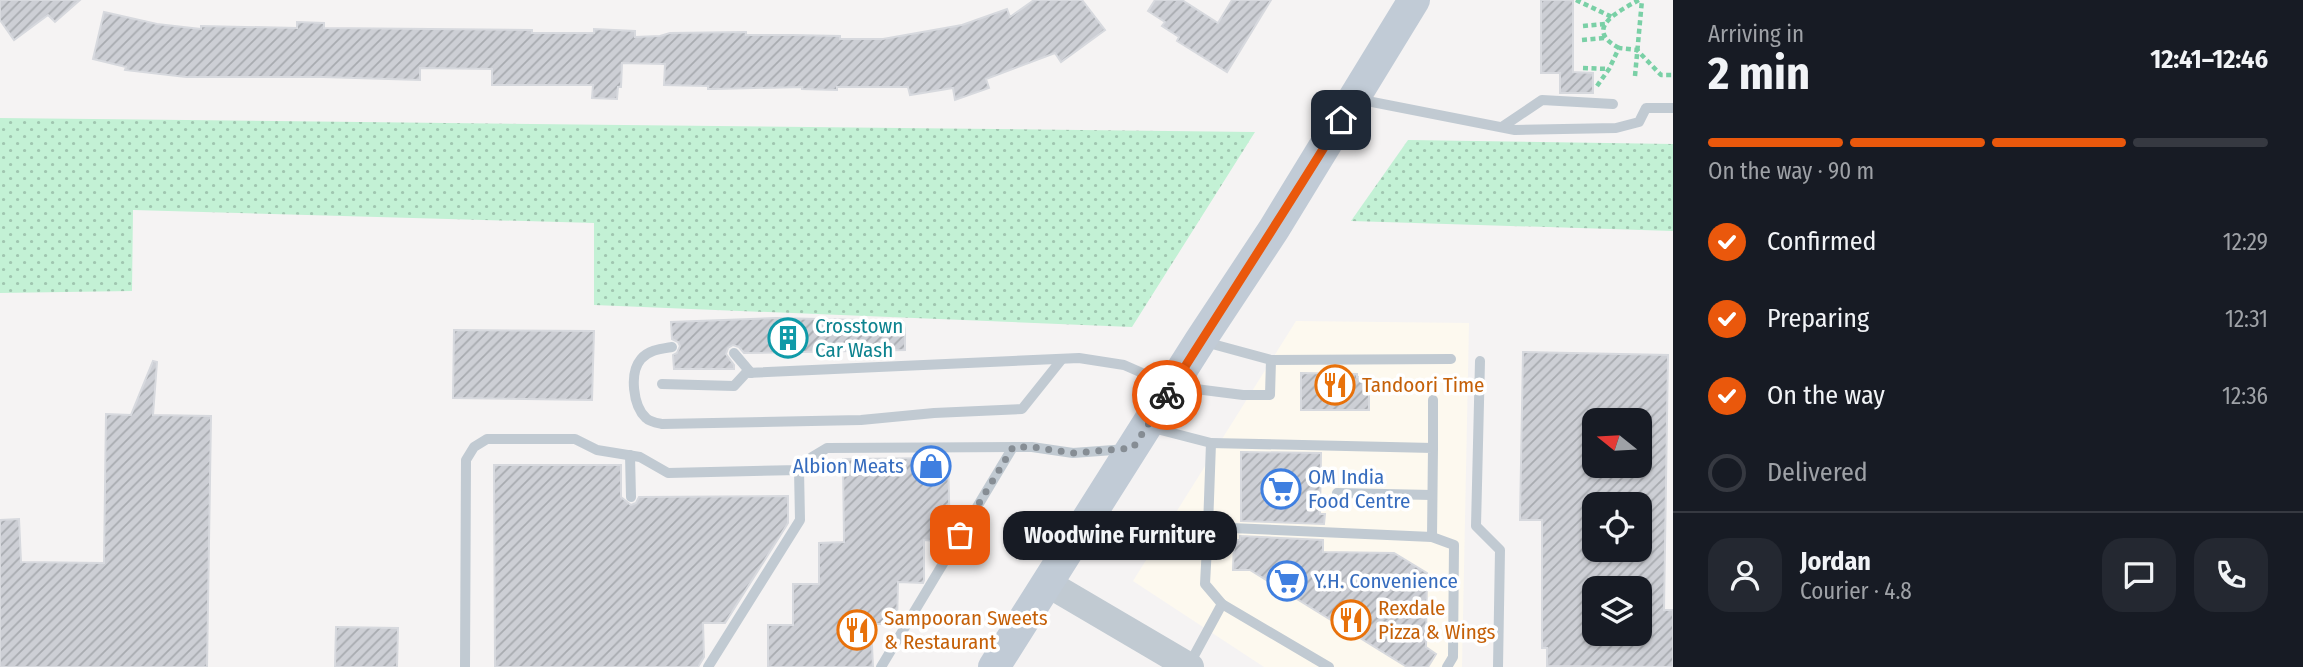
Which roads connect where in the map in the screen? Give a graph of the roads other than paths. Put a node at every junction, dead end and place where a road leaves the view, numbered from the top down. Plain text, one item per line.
1 (1414, 0) edge
2 (1354, 98) junction
3 (1613, 104) dead end
4 (1673, 108) edge
5 (1502, 127) junction
6 (1200, 341) junction
7 (672, 346) dead end
8 (734, 353) dead end
9 (1062, 359) junction
10 (1271, 359) junction
11 (1451, 359) dead end
12 (1480, 361) dead end
13 (751, 373) junction
14 (662, 384) dead end
15 (1172, 386) junction
16 (1433, 400) dead end
17 (1140, 437) junction
18 (1211, 443) junction
19 (1013, 447) junction
20 (1433, 448) junction
21 (630, 455) junction
22 (799, 470) junction
23 (1337, 493) dead end
24 (1432, 495) junction
25 (631, 497) dead end
26 (1209, 527) junction
27 (1432, 537) junction
28 (1047, 583) junction
29 (1222, 604) junction
30 (465, 667) edge
31 (708, 667) edge
32 (881, 667) edge
33 (994, 667) edge
34 (1189, 667) edge
35 (1329, 667) edge
36 (1447, 667) edge
37 (1498, 667) edge

1 - 2 main road
2 - 5 lane
2 - 6 main road
3 - 5 lane
4 - 5 lane
6 - 10 lane
6 - 15 main road
7 - 9 lane
8 - 13 lane
9 - 13 lane
9 - 15 lane
10 - 11 lane
10 - 15 lane
12 - 37 lane
13 - 14 lane
15 - 17 main road
16 - 20 lane
17 - 18 lane
17 - 19 lane
17 - 28 main road
18 - 20 lane
18 - 26 lane
19 - 22 lane
19 - 32 lane
20 - 24 lane
21 - 22 lane
21 - 25 lane
21 - 30 lane
22 - 31 lane
23 - 24 lane
24 - 27 lane
26 - 27 lane
26 - 29 lane
27 - 36 lane
28 - 33 main road
28 - 34 street
29 - 34 lane
29 - 35 lane

